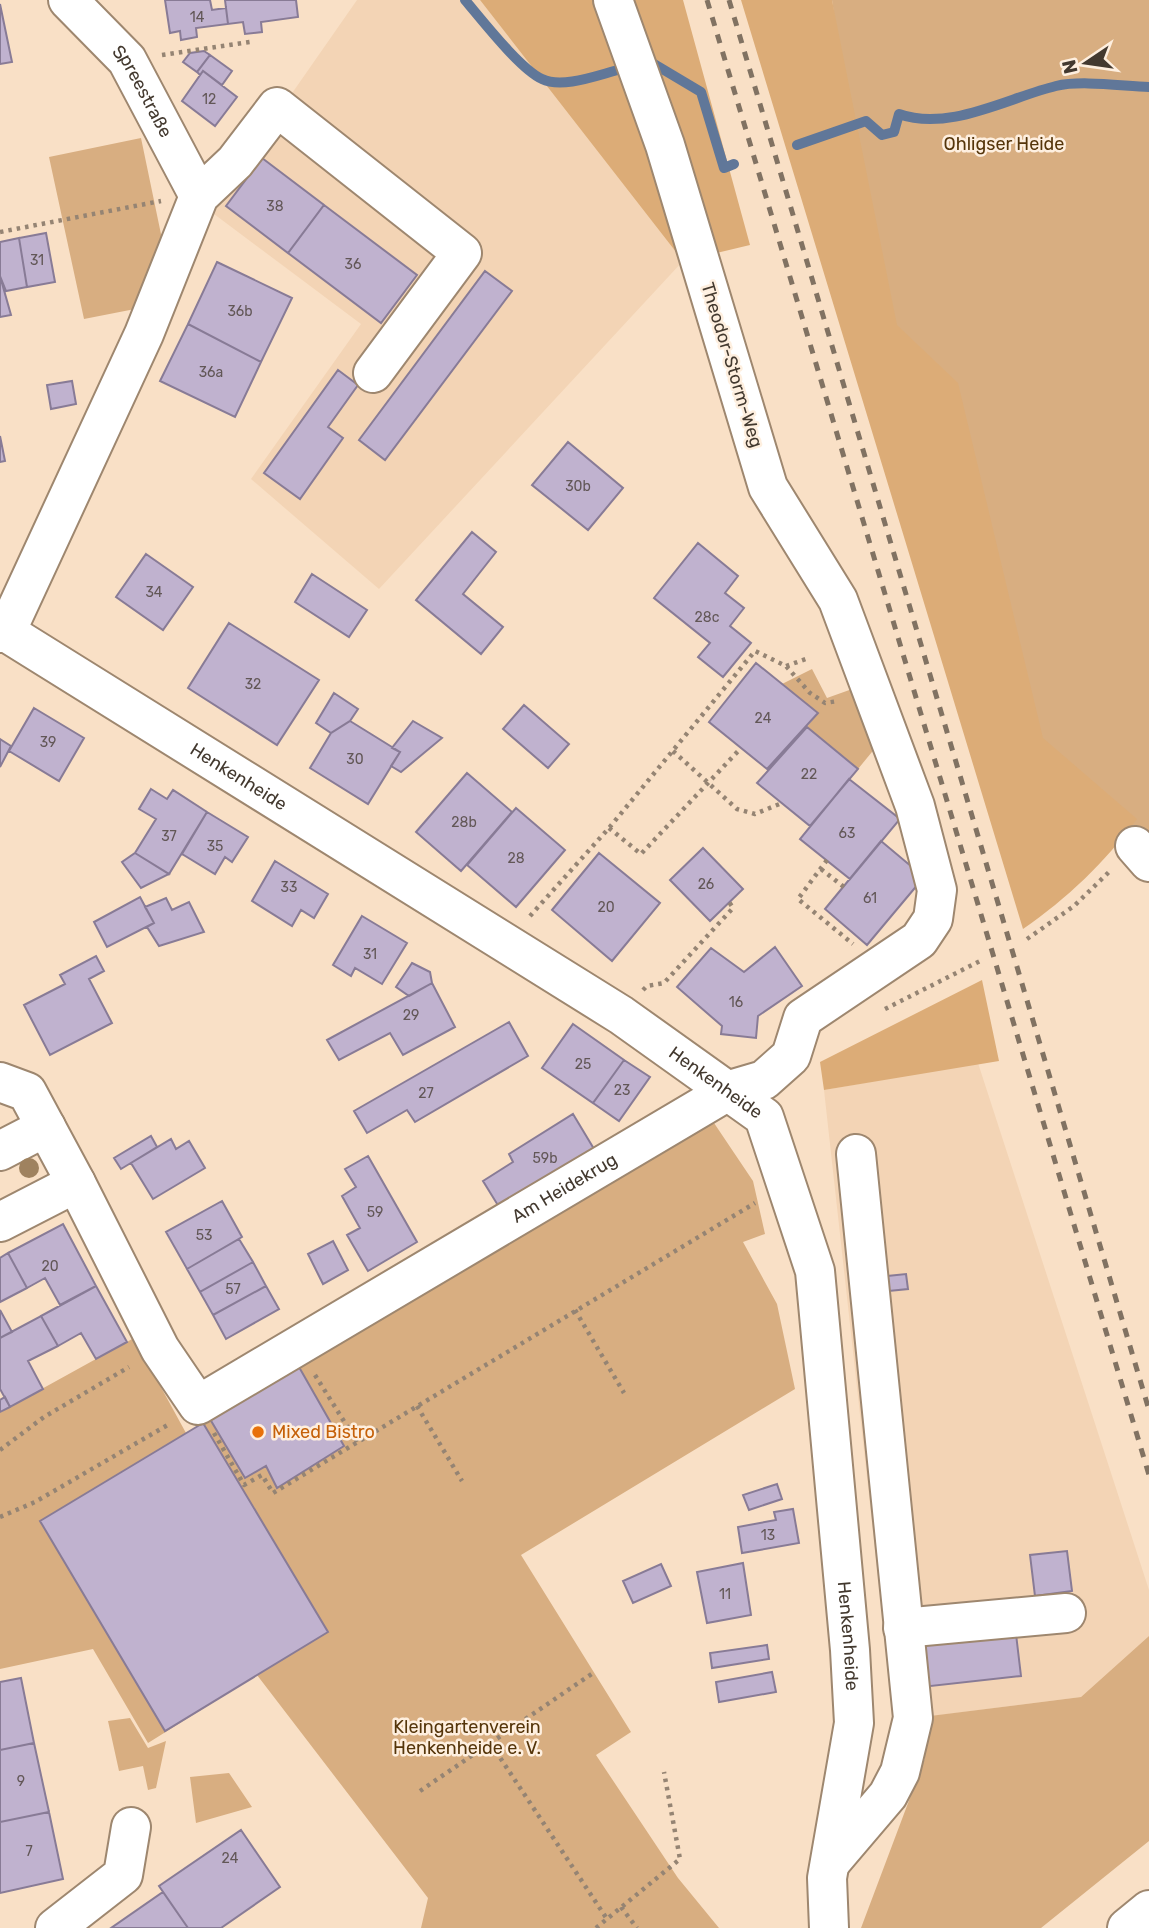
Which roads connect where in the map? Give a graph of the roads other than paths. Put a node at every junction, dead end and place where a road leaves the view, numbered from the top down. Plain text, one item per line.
1 (68, 0) edge
2 (613, 0) edge
3 (199, 196) junction
4 (373, 373) dead end
5 (3, 633) edge
6 (881, 717) joint
7 (0, 1082) edge
8 (730, 1090) junction
9 (46, 1127) junction
10 (0, 1151) edge
11 (856, 1154) dead end
12 (76, 1183) junction
13 (0, 1222) edge
14 (1066, 1613) dead end
15 (903, 1628) junction
16 (131, 1827) dead end
17 (830, 1863) junction
18 (1149, 1910) edge
19 (55, 1928) edge
20 (829, 1928) edge
21 (1127, 1928) edge

1 - 3 main road, Spreestraße
2 - 6 main road, Theodor-Storm-Weg
3 - 4 main road
3 - 5 main road, Henkenheide
5 - 8 main road, Henkenheide
6 - 8 main road, Am Heidekrug
7 - 9 main road
8 - 12 main road, Am Heidekrug
8 - 17 main road, Henkenheide
9 - 10 main road
9 - 12 main road
11 - 15 main road
12 - 13 main road
14 - 15 main road
15 - 17 main road
16 - 19 main road
17 - 20 main road, Henkenheide
18 - 21 main road

